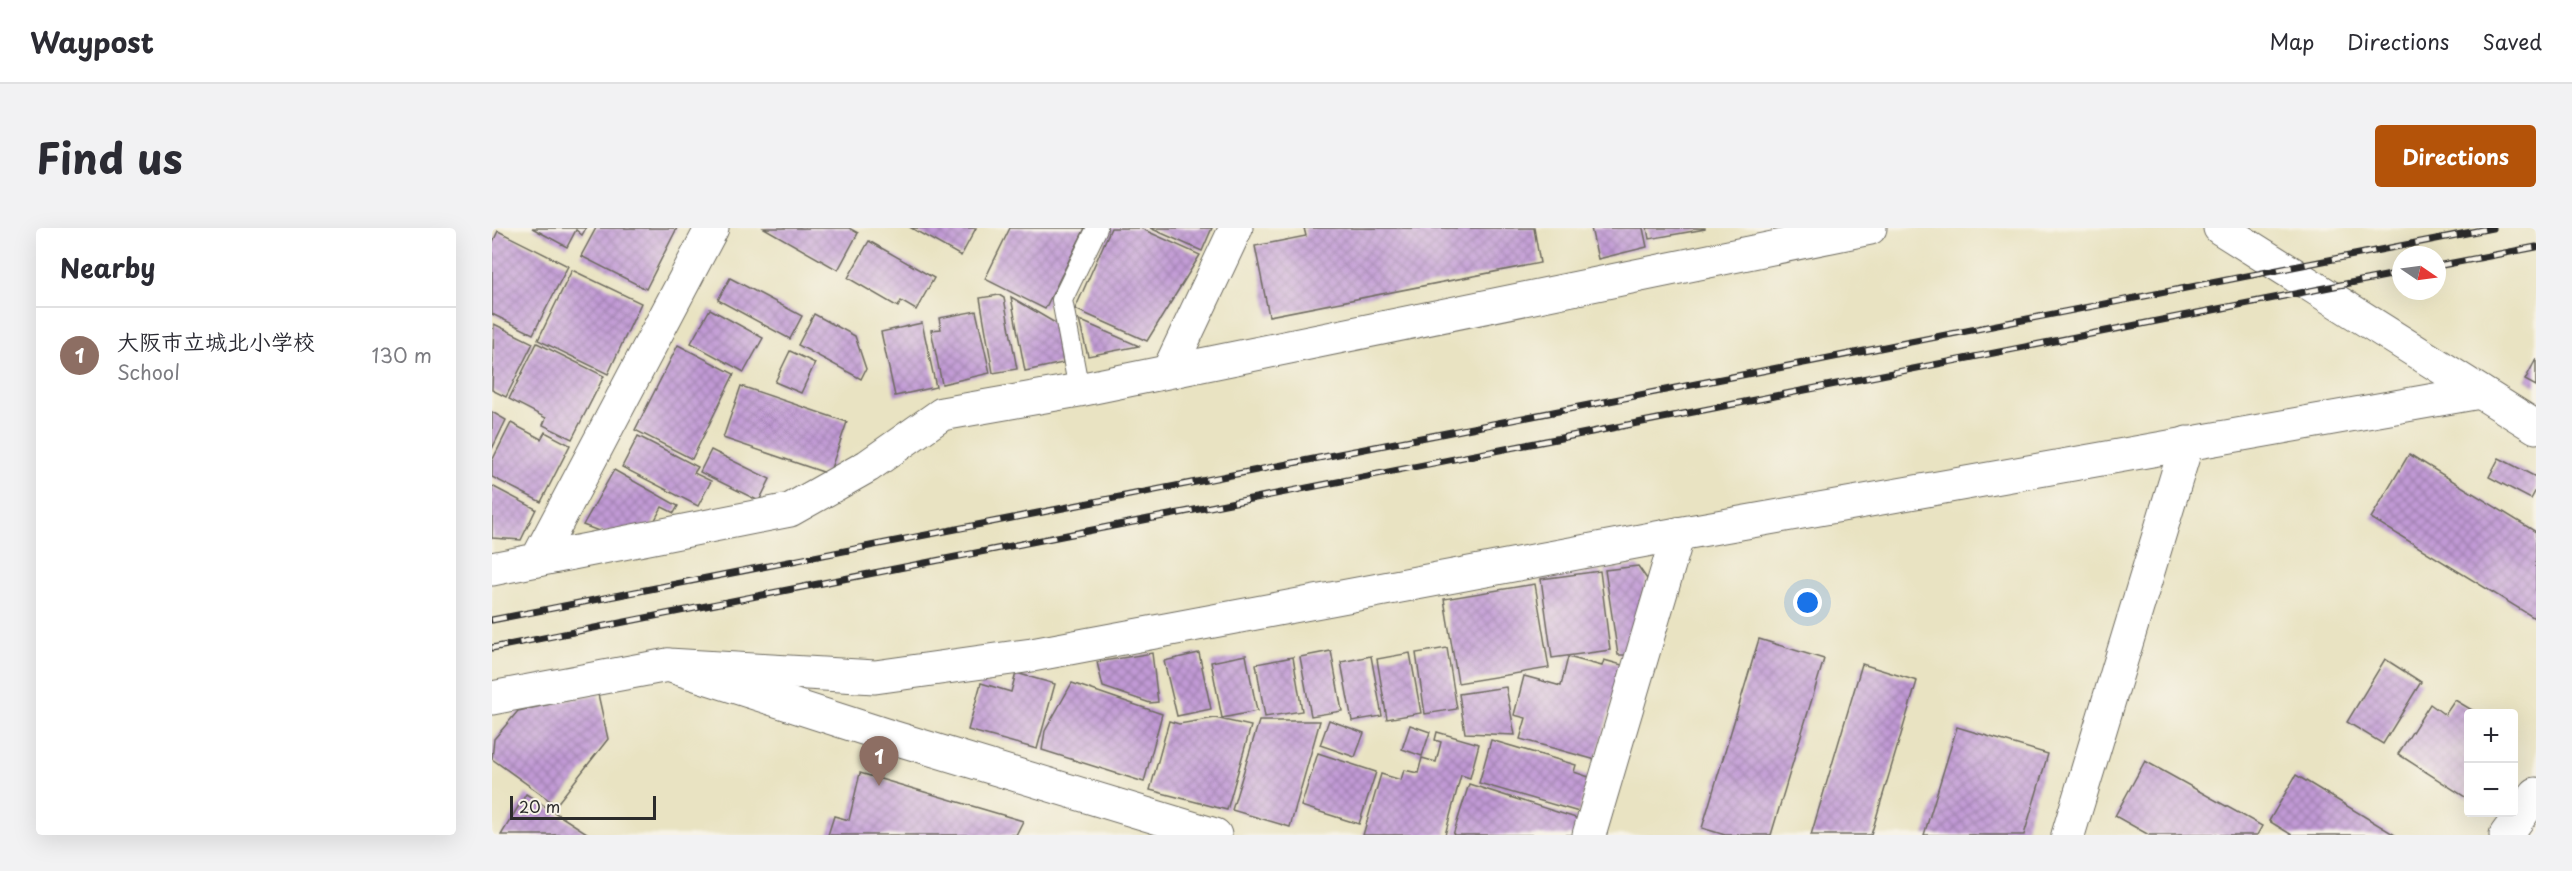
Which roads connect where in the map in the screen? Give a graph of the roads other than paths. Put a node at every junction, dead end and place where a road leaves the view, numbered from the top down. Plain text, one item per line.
1 (712, 228) edge
2 (1097, 228) edge
3 (1236, 228) edge
4 (1869, 228) edge
5 (2220, 228) edge
6 (1169, 370) junction
7 (1079, 390) junction
8 (2480, 392) junction
9 (2536, 426) edge
10 (2187, 442) junction
11 (1678, 534) junction
12 (537, 560) junction
13 (492, 569) edge
14 (668, 665) junction
15 (492, 698) edge
16 (2536, 794) edge
17 (1215, 835) edge
18 (1589, 835) edge
19 (2068, 835) edge
20 (2506, 835) edge

1 - 12 street
2 - 7 lane
3 - 6 street
4 - 6 street
5 - 8 street
6 - 7 street
7 - 12 street
8 - 9 street
8 - 10 street
10 - 11 street
10 - 19 street
11 - 14 street
11 - 18 street
12 - 13 street
14 - 15 street
14 - 17 street
16 - 20 street

